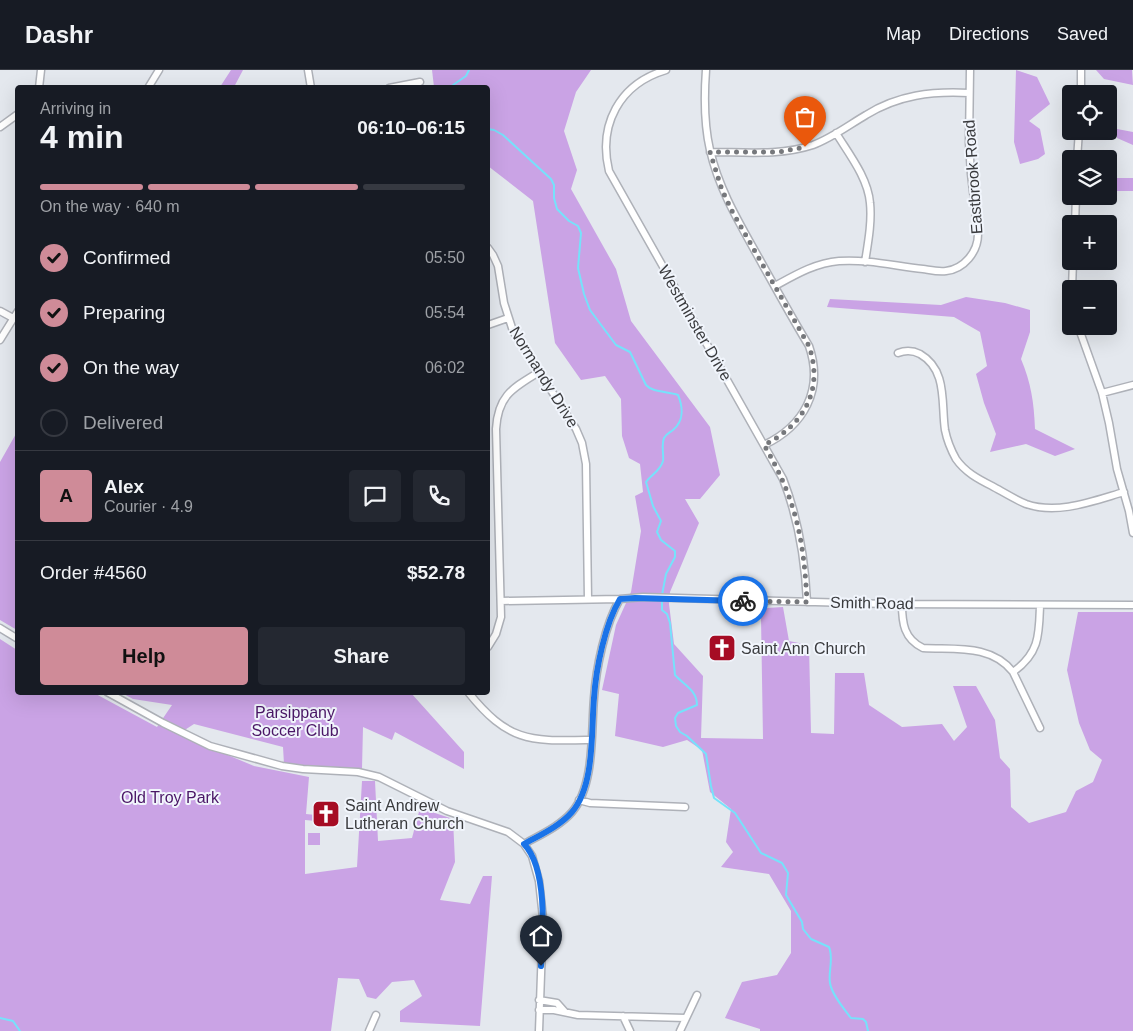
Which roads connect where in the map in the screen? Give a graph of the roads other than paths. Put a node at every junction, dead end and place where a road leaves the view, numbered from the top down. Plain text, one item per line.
1 (41, 70) edge
2 (159, 70) edge
3 (308, 70) edge
4 (666, 70) edge
5 (706, 70) edge
6 (970, 70) edge
7 (1081, 70) edge
8 (420, 82) dead end
9 (38, 85) edge
10 (150, 85) edge
11 (310, 85) edge
12 (404, 85) edge
13 (1081, 85) edge
14 (969, 93) junction
15 (15, 116) edge
16 (0, 127) edge
17 (836, 133) junction
18 (710, 152) junction
19 (490, 251) edge
20 (865, 262) junction
21 (775, 286) junction
22 (0, 311) edge
23 (15, 315) edge
24 (13, 318) junction
25 (508, 318) junction
26 (490, 324) edge
27 (1081, 335) edge
28 (0, 340) edge
29 (898, 353) dead end
30 (539, 372) junction
31 (1133, 385) edge
32 (1102, 393) junction
33 (764, 445) junction
34 (1124, 492) junction
35 (1133, 529) edge
36 (1133, 534) edge
37 (588, 599) junction
38 (620, 599) junction
39 (501, 601) junction
40 (807, 602) junction
41 (902, 604) junction
42 (1040, 605) junction
43 (1133, 605) edge
44 (0, 628) edge
45 (15, 637) edge
46 (490, 645) edge
47 (1013, 672) junction
48 (112, 695) edge
49 (470, 695) edge
50 (1040, 728) dead end
51 (591, 740) junction
52 (580, 800) junction
53 (685, 807) dead end
54 (524, 844) junction
55 (697, 995) dead end
56 (540, 1000) junction
57 (539, 1010) junction
58 (564, 1012) junction
59 (376, 1015) dead end
60 (623, 1016) junction
61 (686, 1018) junction
62 (369, 1031) edge
63 (539, 1031) edge
64 (630, 1031) edge
65 (680, 1031) edge

1 - 9 street
2 - 10 street
3 - 11 street
4 - 33 street, Westminster Drive
5 - 18 street
6 - 14 street, Eastbrook Road
7 - 13 street
8 - 12 street
14 - 17 street
14 - 20 street, Eastbrook Road
15 - 16 street
17 - 18 street
17 - 20 street
18 - 21 street
19 - 25 street, Normandy Drive
20 - 21 street, Eastbrook Road
21 - 33 street
22 - 24 street
23 - 24 street
24 - 28 street
25 - 26 street
25 - 30 street, Normandy Drive
27 - 32 street
29 - 34 street
30 - 37 street, Normandy Drive
30 - 39 street
31 - 32 street
32 - 34 street
33 - 40 street, Westminster Drive
34 - 35 street
35 - 36 street
37 - 38 street, Smith Road
37 - 39 street, Smith Road
38 - 40 street, Smith Road
38 - 51 street
39 - 46 street
40 - 41 street, Smith Road
41 - 42 street, Smith Road
41 - 47 street
42 - 43 street, Smith Road
42 - 47 street
44 - 45 street
47 - 50 street
48 - 54 street
49 - 51 street
51 - 52 street
52 - 53 street
52 - 54 street
54 - 56 street
55 - 61 street
56 - 57 street
56 - 58 street
57 - 58 street
57 - 63 street
58 - 60 street
59 - 62 street
60 - 61 street
60 - 64 street
61 - 65 street

